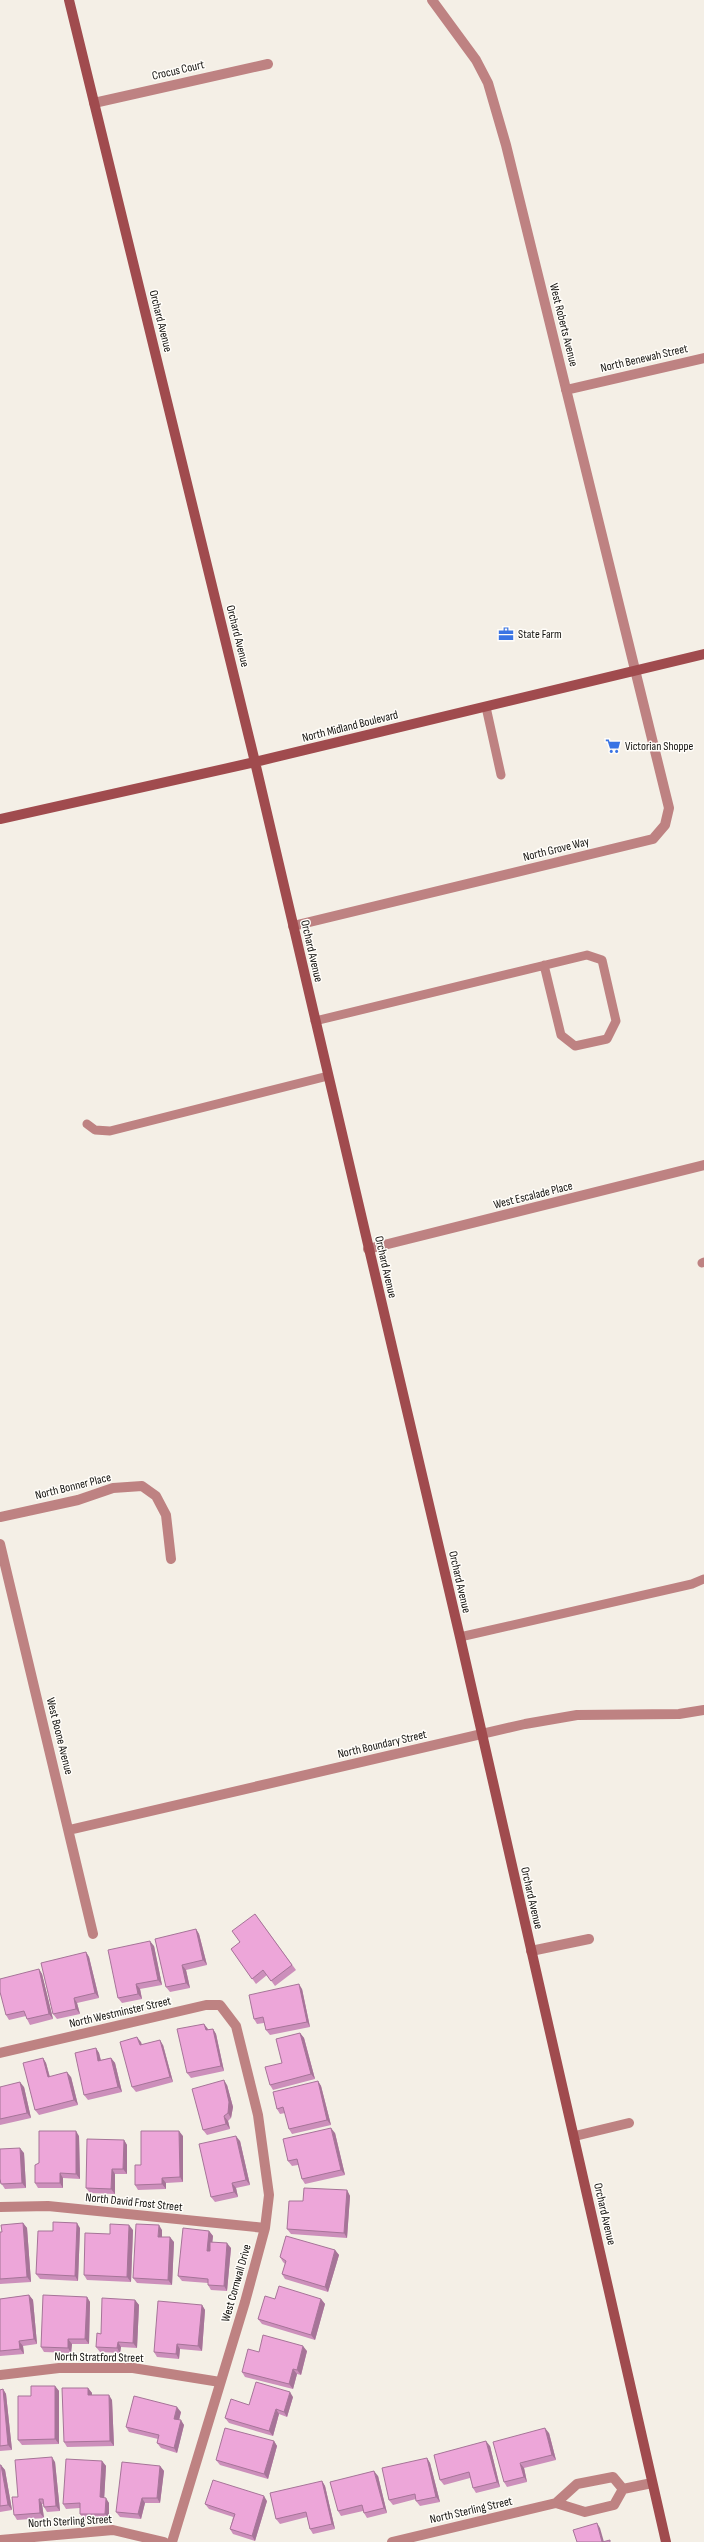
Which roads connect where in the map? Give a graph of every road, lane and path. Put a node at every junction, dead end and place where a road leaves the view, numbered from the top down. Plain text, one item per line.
1 (69, 0) edge
2 (432, 0) edge
3 (268, 64) dead end
4 (94, 103) junction
5 (704, 358) edge
6 (566, 390) junction
7 (704, 654) edge
8 (635, 670) junction
9 (486, 707) junction
10 (255, 762) junction
11 (501, 775) dead end
12 (0, 819) edge
13 (293, 926) junction
14 (544, 965) junction
15 (315, 1021) junction
16 (328, 1076) junction
17 (87, 1124) dead end
18 (704, 1165) edge
19 (368, 1249) junction
20 (0, 1517) edge
21 (0, 1544) edge
22 (171, 1559) dead end
23 (704, 1579) edge
24 (460, 1637) junction
25 (704, 1710) edge
26 (481, 1734) junction
27 (69, 1830) junction
28 (93, 1934) dead end
29 (589, 1939) dead end
30 (532, 1952) junction
31 (236, 2026) joint
32 (0, 2053) edge
33 (629, 2123) dead end
34 (575, 2136) junction
35 (0, 2208) edge
36 (265, 2228) junction
37 (0, 2375) edge
38 (220, 2382) junction
39 (652, 2483) junction
40 (623, 2489) junction
41 (556, 2503) junction
42 (0, 2540) edge
43 (164, 2542) edge
44 (172, 2542) edge
45 (392, 2542) edge
46 (666, 2542) edge

1 - 4 street, Orchard Avenue
2 - 6 street, West Roberts Avenue
3 - 4 street, Crocus Court
4 - 10 street, Orchard Avenue
5 - 6 street, North Benewah Street
6 - 8 street, West Roberts Avenue
7 - 8 street, North Midland Boulevard
8 - 9 street, North Midland Boulevard
8 - 13 street, North Grove Way
9 - 10 street, North Midland Boulevard
9 - 11 lane
10 - 12 street, North Midland Boulevard
10 - 13 street, Orchard Avenue
13 - 15 street, Orchard Avenue
14 - 14 lane
14 - 15 lane
15 - 16 street, Orchard Avenue
16 - 17 lane
16 - 19 street, Orchard Avenue
18 - 19 street, West Escalade Place
19 - 24 street, Orchard Avenue
20 - 22 street, North Bonner Place
21 - 27 street, West Boone Avenue
23 - 24 lane
24 - 26 street, Orchard Avenue
25 - 26 street, North Boundary Street
26 - 27 street, North Boundary Street
26 - 30 street, Orchard Avenue
27 - 28 street, West Boone Avenue
29 - 30 street
30 - 34 street, Orchard Avenue
31 - 32 street, North Westminster Street
31 - 36 street, West Cornwall Drive
33 - 34 street
34 - 39 street, Orchard Avenue
35 - 36 street, North David Frost Street
36 - 38 street, West Cornwall Drive
37 - 38 street, North Stratford Street
38 - 44 street, West Cornwall Drive
39 - 40 street
39 - 46 street, Orchard Avenue
40 - 41 street
40 - 41 street, North Sterling Street
41 - 45 street, North Sterling Street
42 - 43 street, North Sterling Street

